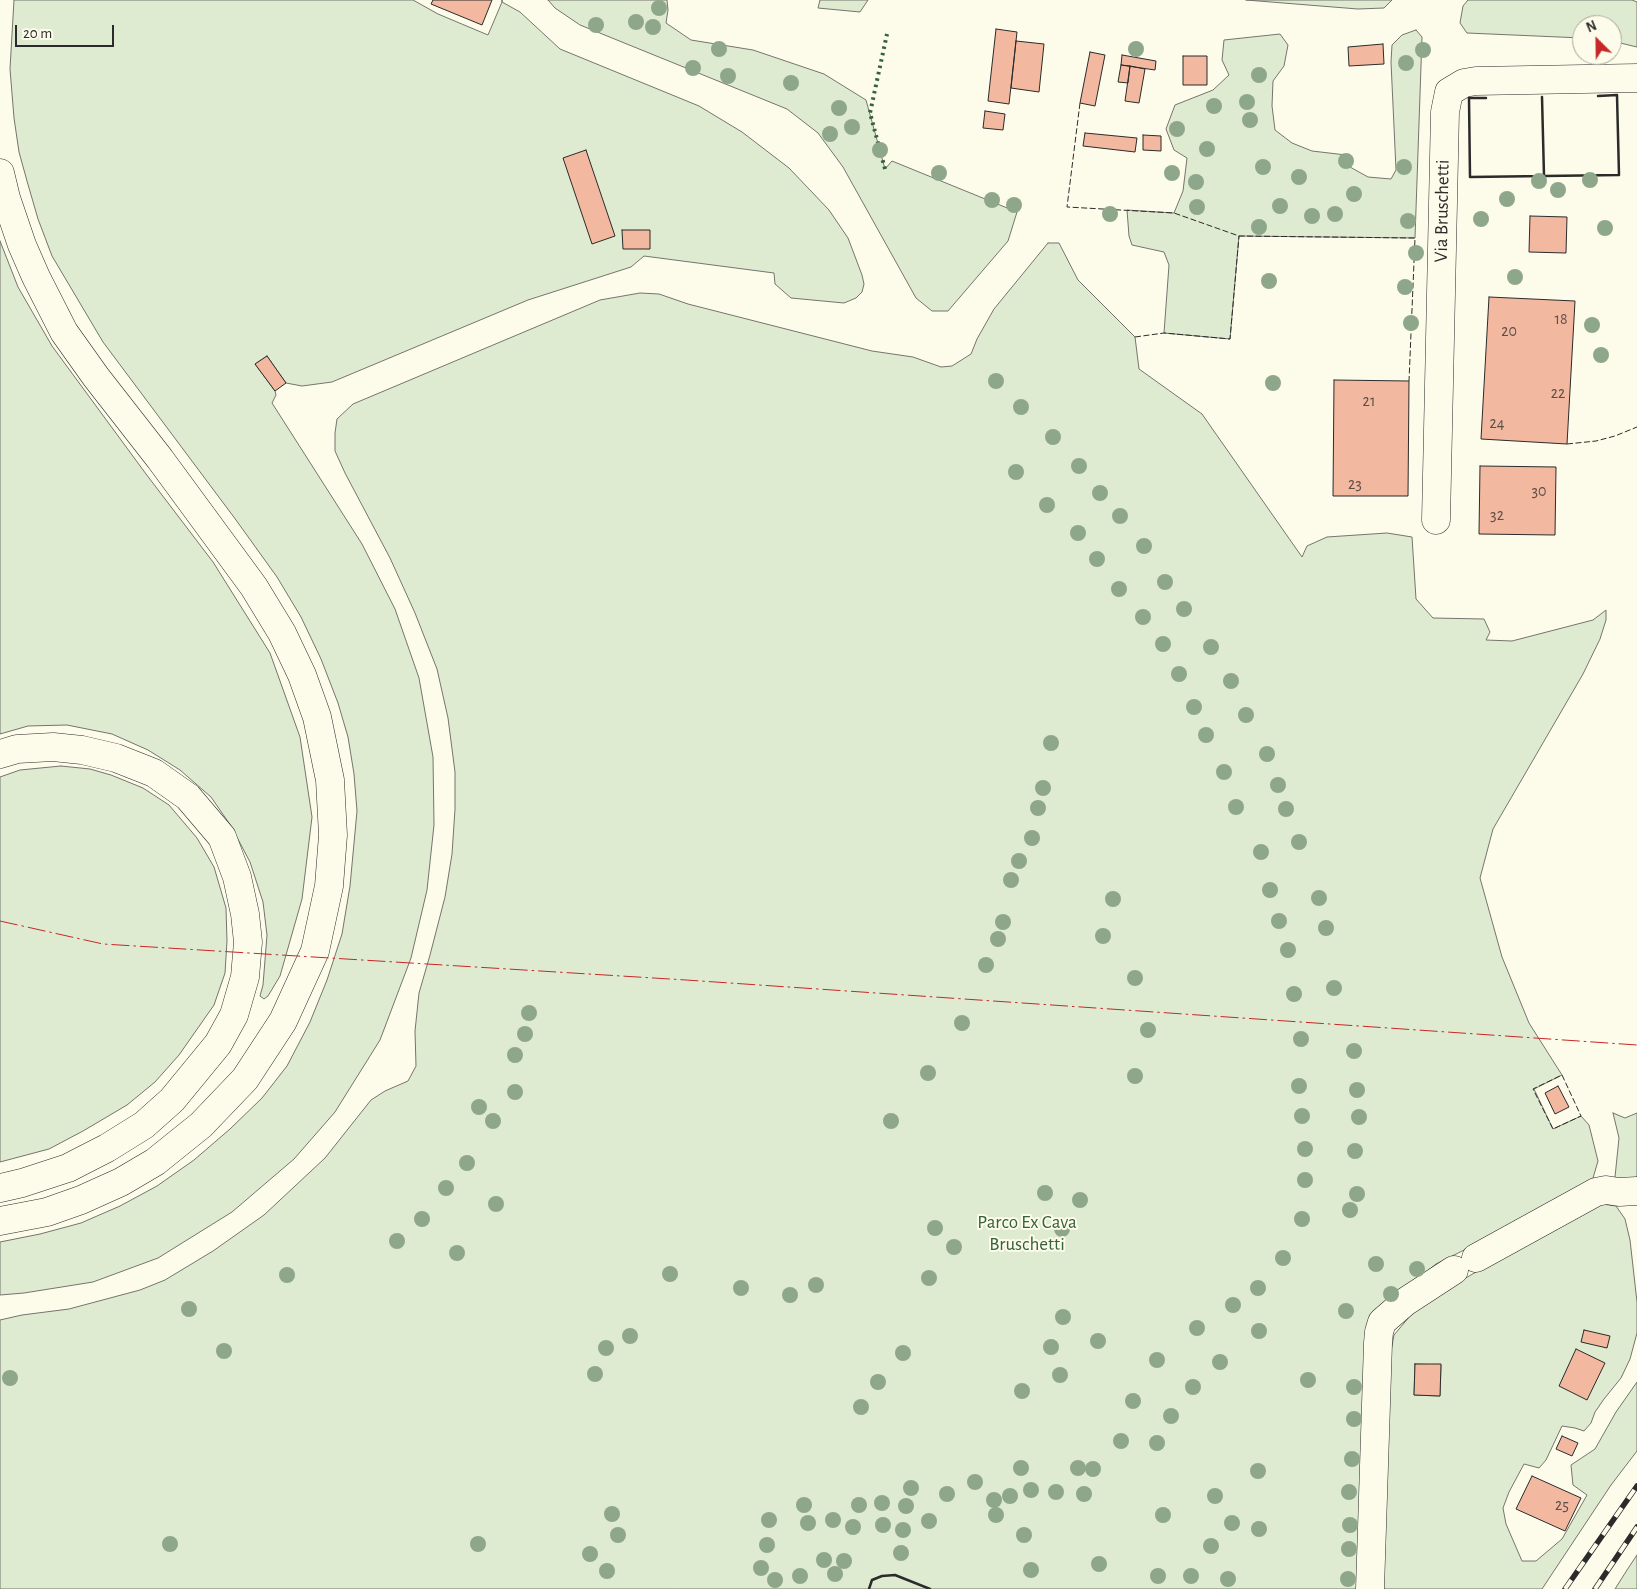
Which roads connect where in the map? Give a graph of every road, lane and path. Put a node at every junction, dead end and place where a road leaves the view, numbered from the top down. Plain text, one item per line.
1 (1637, 78) edge
2 (0, 173) edge
3 (1436, 520) dead end
4 (0, 754) edge
5 (0, 1188) edge
6 (1637, 1191) edge
7 (0, 1221) edge
8 (1370, 1589) edge

1 - 3 main road, Via Bruschetti
2 - 7 main road
4 - 5 main road
6 - 8 main road

